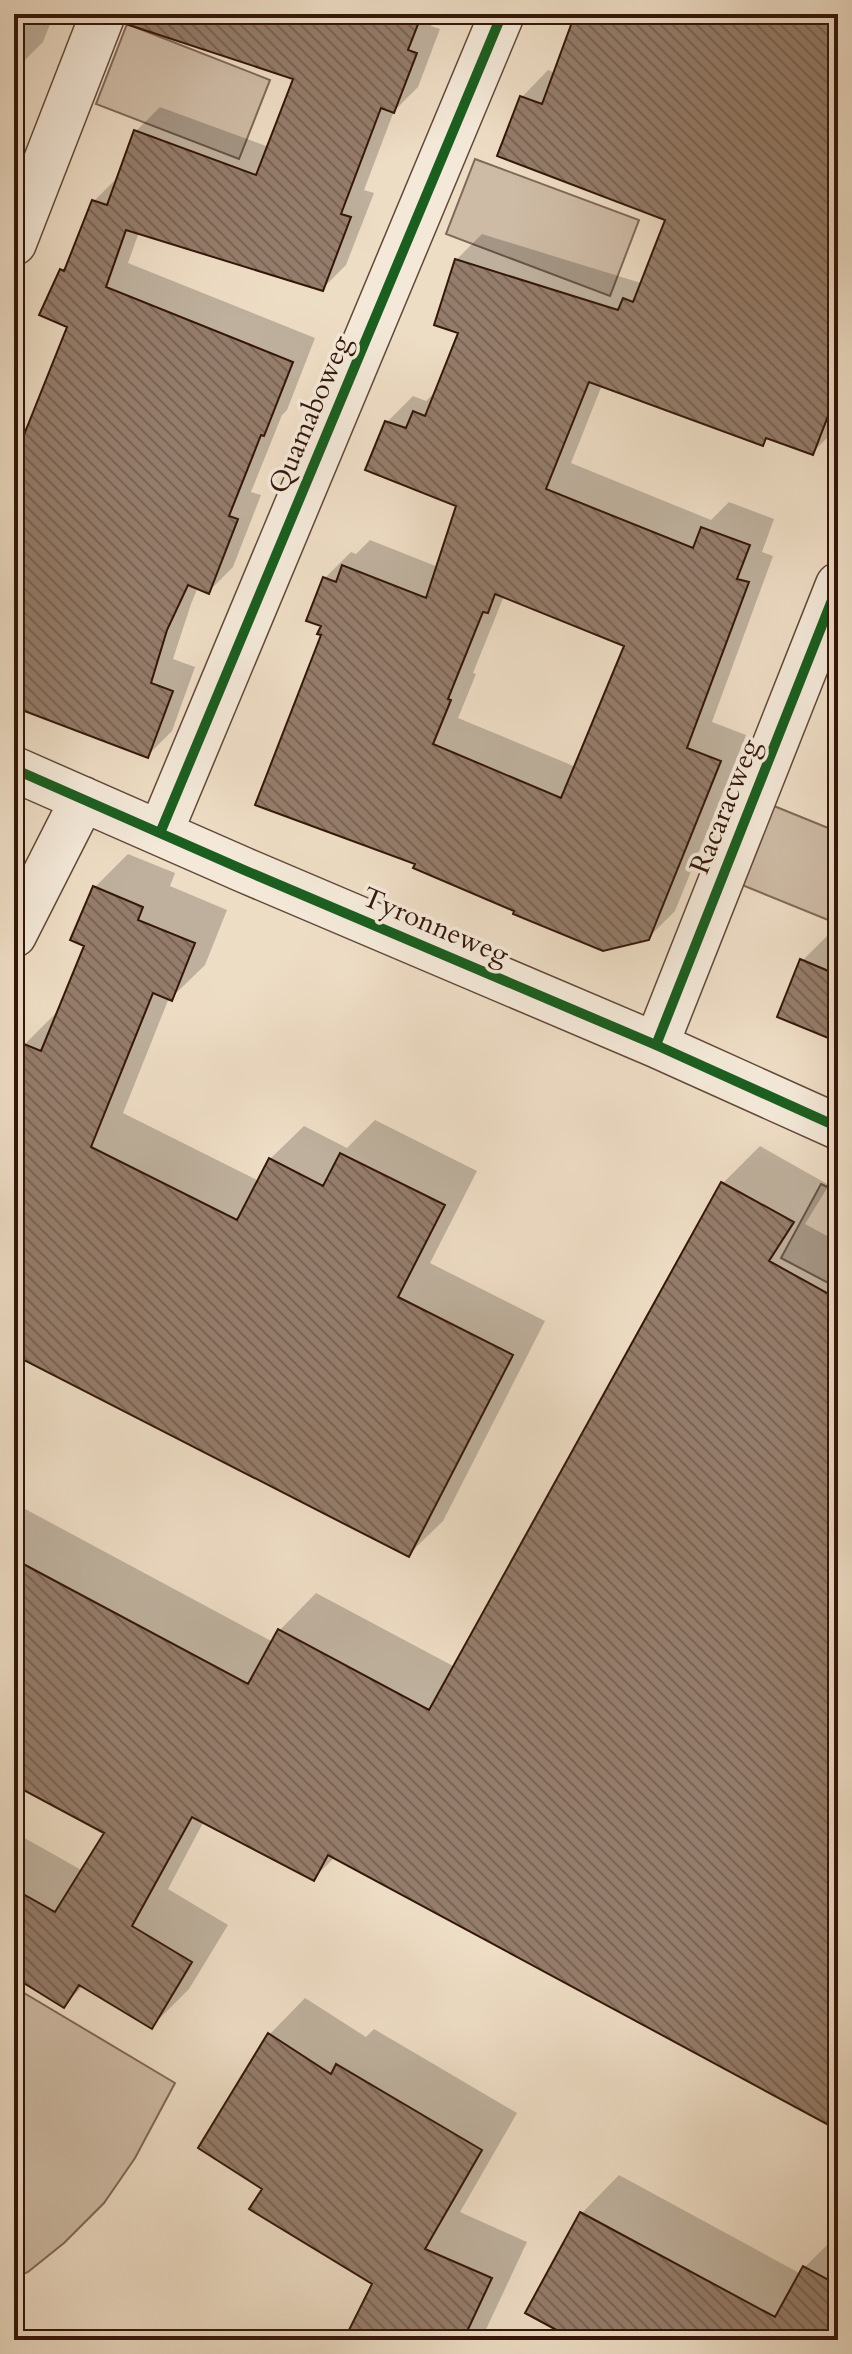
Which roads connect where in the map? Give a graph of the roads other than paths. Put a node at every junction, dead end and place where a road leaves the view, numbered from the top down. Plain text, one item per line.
1 (103, 14) edge
2 (502, 14) edge
3 (14, 243) edge
4 (838, 585) edge
5 (14, 769) edge
6 (83, 799) junction
7 (160, 833) junction
8 (14, 935) edge
9 (656, 1045) junction
10 (838, 1127) edge

1 - 3 street
2 - 7 street, Quamaboweg
4 - 9 street, Racaracweg
5 - 6 street, Tyronneweg
6 - 7 street, Tyronneweg
6 - 8 street
7 - 9 street, Tyronneweg
9 - 10 street, Tyronneweg

